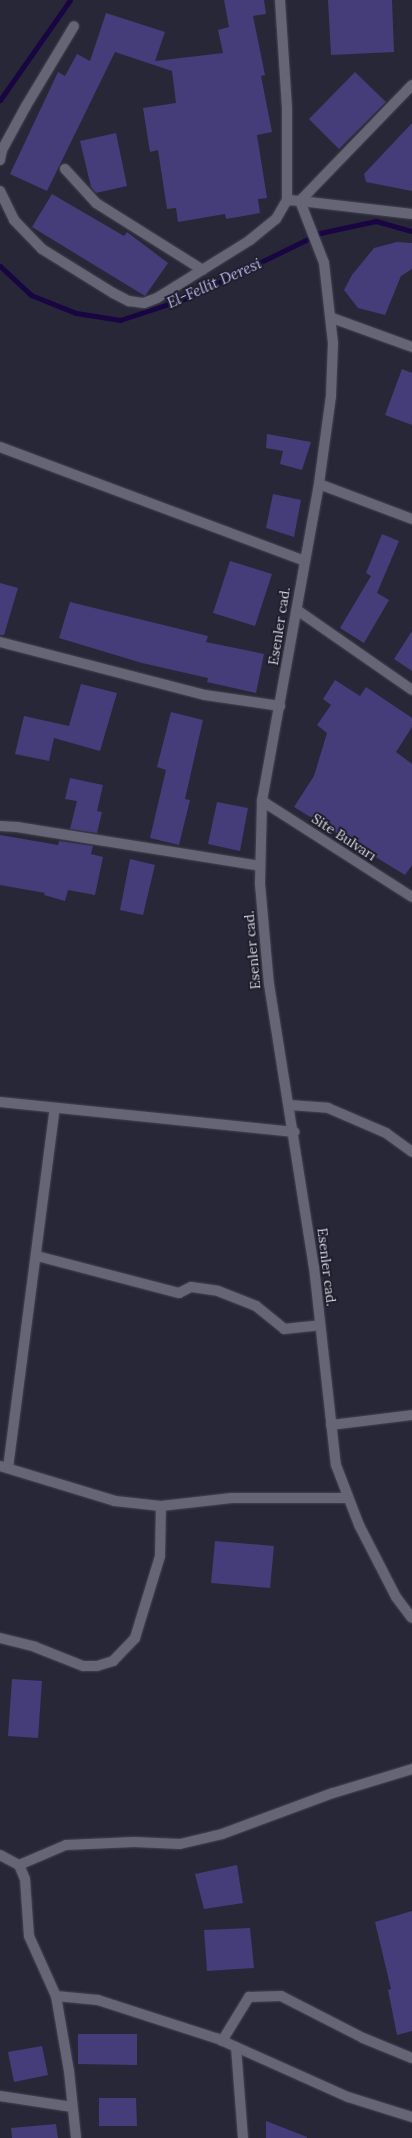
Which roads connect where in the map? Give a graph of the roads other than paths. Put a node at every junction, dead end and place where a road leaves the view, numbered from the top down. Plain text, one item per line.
1 (280, 0) edge
2 (74, 26) dead end
3 (412, 85) edge
4 (0, 160) edge
5 (65, 169) dead end
6 (0, 191) edge
7 (287, 200) junction
8 (300, 201) junction
9 (412, 214) edge
10 (203, 270) junction
11 (332, 318) junction
12 (412, 347) edge
13 (0, 447) edge
14 (319, 484) junction
15 (412, 519) edge
16 (303, 560) junction
17 (296, 610) junction
18 (0, 642) edge
19 (412, 690) edge
20 (280, 706) junction
21 (262, 800) junction
22 (0, 826) edge
23 (260, 866) junction
24 (412, 897) edge
25 (0, 1102) edge
26 (290, 1105) junction
27 (55, 1108) junction
28 (294, 1132) junction
29 (412, 1152) edge
30 (37, 1256) junction
31 (320, 1325) junction
32 (412, 1415) edge
33 (331, 1424) junction
34 (4, 1467) edge
35 (348, 1498) junction
36 (161, 1506) junction
37 (412, 1615) edge
38 (0, 1638) edge
39 (412, 1768) edge
40 (0, 1855) edge
41 (20, 1865) junction
42 (56, 1996) junction
43 (222, 2041) junction
44 (236, 2047) junction
45 (412, 2058) edge
46 (0, 2096) edge
47 (72, 2107) junction
48 (412, 2117) edge
49 (76, 2138) edge
50 (243, 2138) edge

1 - 7 street
2 - 4 street
3 - 8 street
5 - 10 street
6 - 10 street
7 - 8 street
7 - 10 street
8 - 9 street
8 - 11 street, Esenler cad.
11 - 12 street
11 - 14 street, Esenler cad.
13 - 16 street
14 - 15 street
14 - 16 street, Esenler cad.
16 - 17 street, Esenler cad.
17 - 19 street
17 - 20 street, Esenler cad.
18 - 20 street
20 - 21 street, Esenler cad.
21 - 23 street, Esenler cad.
21 - 24 street, Site Bulvarı
22 - 23 street
23 - 26 street, Esenler cad.
25 - 27 street
26 - 28 street, Esenler cad.
26 - 29 street
27 - 28 street
27 - 30 street
28 - 31 street, Esenler cad.
30 - 31 street
30 - 34 street
31 - 33 street, Esenler cad.
32 - 33 street
33 - 35 street, Esenler cad.
34 - 36 street
35 - 36 street
35 - 37 street, Esenler cad.
36 - 38 street
39 - 41 street
40 - 41 street
41 - 42 street
42 - 43 street
42 - 47 street
43 - 44 street
43 - 45 street
44 - 48 street
44 - 50 street
46 - 47 street
47 - 49 street

